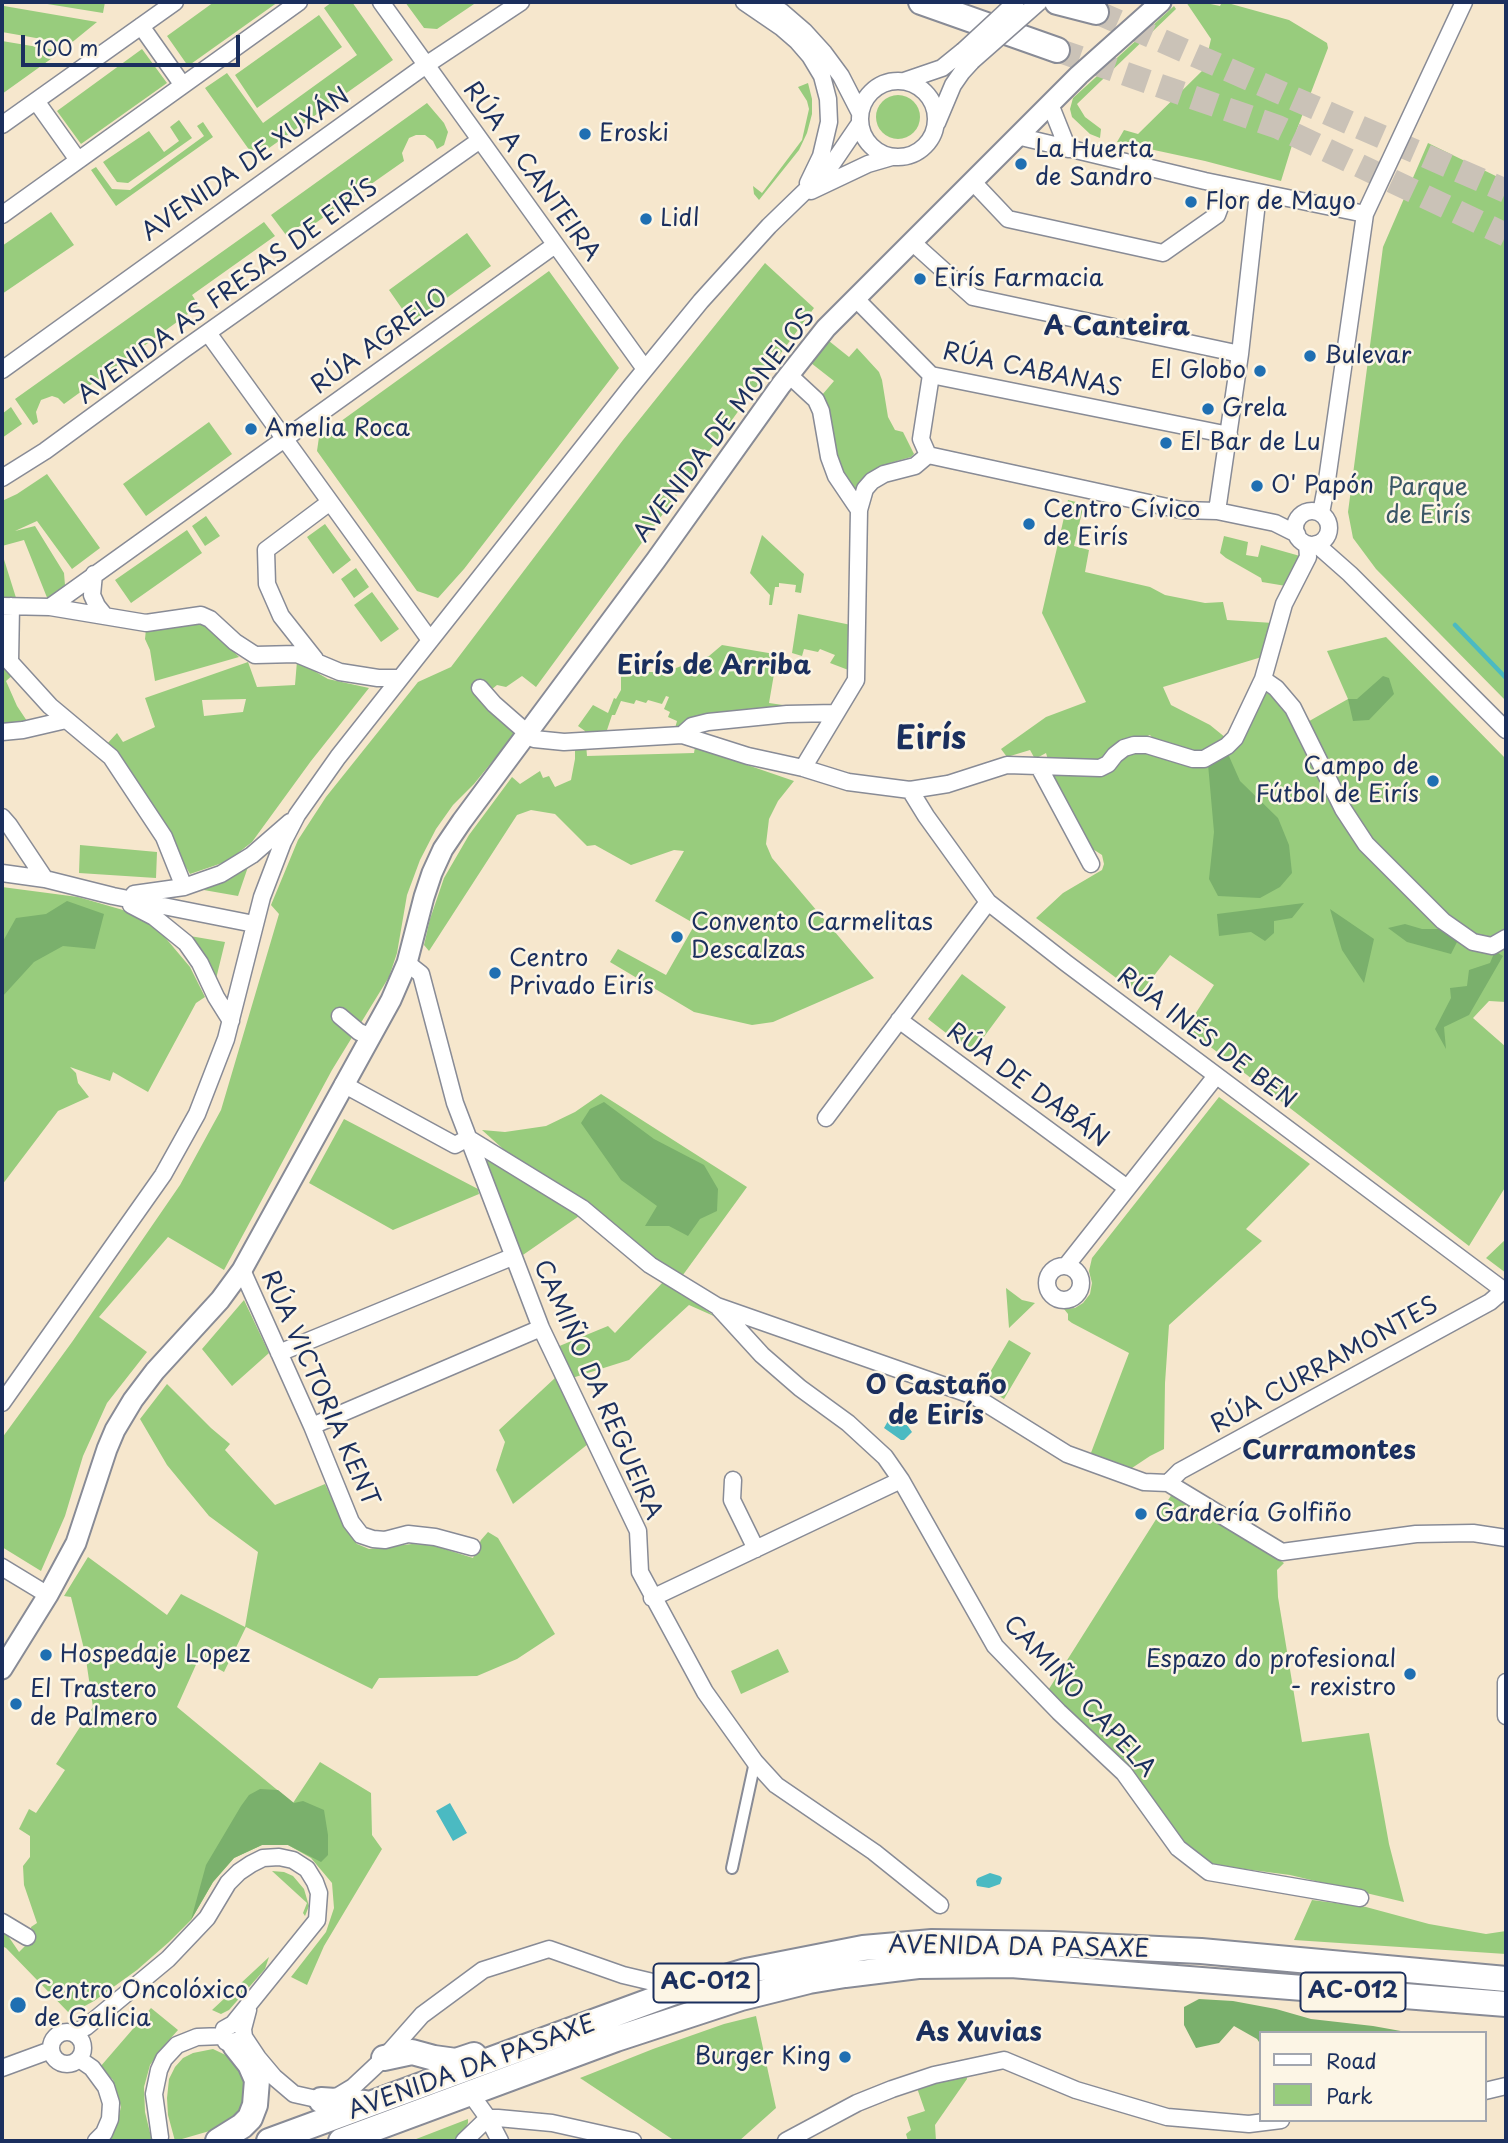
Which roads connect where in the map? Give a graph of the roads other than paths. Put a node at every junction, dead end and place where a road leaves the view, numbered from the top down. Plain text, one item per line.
1 (175, 2) edge
2 (299, 2) edge
3 (381, 2) edge
4 (521, 2) edge
5 (744, 2) edge
6 (751, 2) edge
7 (765, 2) edge
8 (921, 2) edge
9 (1016, 2) edge
10 (1039, 2) edge
11 (1057, 2) edge
12 (1154, 2) edge
13 (1161, 2) edge
14 (1464, 2) edge
15 (782, 12) junction
16 (1096, 12) tunnel mouth
17 (1138, 22) junction
18 (141, 26) junction
19 (1057, 50) tunnel mouth
20 (968, 56) junction
21 (426, 65) junction
22 (904, 81) junction
23 (182, 84) junction
24 (36, 100) junction
25 (1050, 104) junction
26 (860, 118) junction
27 (2, 125) edge
28 (936, 125) junction
29 (1017, 136) junction
30 (480, 140) junction
31 (1068, 149) junction
32 (892, 157) junction
33 (78, 160) junction
34 (973, 182) junction
35 (1213, 183) junction
36 (1258, 192) junction
37 (800, 197) junction
38 (1365, 214) junction
39 (2, 215) edge
40 (912, 242) junction
41 (555, 244) junction
42 (855, 298) junction
43 (208, 333) junction
44 (1240, 354) junction
45 (645, 369) junction
46 (2, 370) edge
47 (789, 375) junction
48 (931, 375) junction
49 (1229, 435) junction
50 (284, 439) junction
51 (928, 455) junction
52 (2, 478) edge
53 (330, 502) junction
54 (859, 510) junction
55 (1217, 511) junction
56 (1311, 529) junction
57 (94, 575) junction
58 (6, 606) edge
59 (50, 607) junction
60 (409, 612) junction
61 (454, 612) junction
62 (105, 616) junction
63 (430, 640) junction
64 (316, 661) junction
65 (400, 678) junction
66 (1263, 679) junction
67 (480, 688) dead end
68 (835, 713) junction
69 (66, 720) junction
70 (1506, 730) edge
71 (2, 732) edge
72 (528, 734) junction
73 (682, 735) junction
74 (1039, 767) junction
75 (803, 768) junction
76 (911, 790) junction
77 (297, 816) junction
78 (2, 817) edge
79 (1091, 864) dead end
80 (2, 873) edge
81 (45, 879) junction
82 (184, 887) junction
83 (113, 896) junction
84 (988, 902) junction
85 (254, 924) junction
86 (1506, 938) edge
87 (407, 963) junction
88 (340, 1016) dead end
89 (899, 1020) junction
90 (231, 1021) junction
91 (370, 1036) junction
92 (1216, 1076) junction
93 (343, 1084) junction
94 (825, 1118) dead end
95 (468, 1138) junction
96 (1127, 1188) junction
97 (512, 1257) junction
98 (1066, 1266) dead end
99 (242, 1270) junction
100 (1505, 1291) edge
101 (717, 1306) junction
102 (541, 1328) junction
103 (279, 1353) junction
104 (2, 1403) edge
105 (312, 1426) junction
106 (733, 1480) dead end
107 (901, 1480) junction
108 (1168, 1483) junction
109 (1506, 1538) edge
110 (472, 1547) dead end
111 (756, 1549) junction
112 (2, 1567) edge
113 (48, 1595) junction
114 (652, 1598) junction
115 (2, 1669) edge
116 (1506, 1682) edge
117 (1506, 1716) edge
118 (755, 1762) junction
119 (733, 1868) dead end
120 (1360, 1898) dead end
121 (940, 1905) dead end
122 (2, 1922) edge
123 (27, 1937) dead end
124 (1053, 1944) junction
125 (1506, 1979) edge
126 (662, 1984) junction
127 (1506, 2004) edge
128 (74, 2033) junction
129 (236, 2034) junction
130 (51, 2050) junction
131 (384, 2058) junction
132 (79, 2059) junction
133 (2, 2068) edge
134 (1506, 2086) edge
135 (1487, 2091) edge
136 (470, 2093) junction
137 (338, 2110) edge
138 (488, 2118) junction
139 (1265, 2122) edge
140 (160, 2137) dead end
141 (96, 2141) edge
142 (218, 2141) edge
143 (269, 2141) edge
144 (464, 2141) edge
145 (500, 2141) edge
146 (633, 2141) edge
147 (786, 2141) edge

1 - 18 street
2 - 23 street
3 - 21 street, RÚA A CANTEIRA
4 - 21 street, AVENIDA DE XUXÁN
5 - 37 street
6 - 15 street
7 - 15 street
8 - 19 main road
9 - 20 street, bridge
10 - 20 street, bridge
11 - 16 main road
12 - 17 street, AVENIDA DE MONELOS
13 - 17 street, AVENIDA DE MONELOS
14 - 38 street
15 - 26 street
17 - 25 street, AVENIDA DE MONELOS
18 - 23 street
18 - 24 street
20 - 22 street
20 - 28 street
21 - 30 street, RÚA A CANTEIRA
21 - 46 street, AVENIDA DE XUXÁN
22 - 26 street
22 - 28 street
23 - 33 street
24 - 27 street
24 - 33 street
25 - 29 street, AVENIDA DE MONELOS
25 - 31 street
26 - 32 street
26 - 37 street
28 - 32 street
29 - 31 street
29 - 34 street, AVENIDA DE MONELOS
30 - 41 street, RÚA A CANTEIRA
30 - 43 street, AVENIDA AS FRESAS DE EIRÍS
31 - 35 street
32 - 37 street
33 - 39 street
34 - 35 street
34 - 40 street, AVENIDA DE MONELOS
35 - 36 street
36 - 38 street
36 - 44 street
37 - 45 street
38 - 56 street
40 - 42 street, AVENIDA DE MONELOS
40 - 44 street
41 - 45 street, RÚA A CANTEIRA
41 - 50 street, RÚA AGRELO
42 - 47 street, AVENIDA DE MONELOS
42 - 48 street, RÚA CABANAS
43 - 50 street
43 - 52 street, AVENIDA AS FRESAS DE EIRÍS
44 - 49 street
45 - 61 street
47 - 54 street
47 - 72 street, AVENIDA DE MONELOS
48 - 49 street, RÚA CABANAS
48 - 51 street
49 - 55 street
50 - 53 street
50 - 57 street, RÚA AGRELO
51 - 54 street
51 - 55 street
53 - 60 street
53 - 64 street
54 - 68 street
55 - 56 street
56 - 66 street
56 - 70 street
57 - 59 street, RÚA AGRELO
57 - 62 street
58 - 59 street
58 - 69 street
59 - 62 street
60 - 61 street
60 - 63 street
61 - 63 street
62 - 64 street
63 - 65 street
64 - 65 street
65 - 77 street
66 - 74 street
66 - 86 street
67 - 72 street
68 - 73 street
68 - 75 street
69 - 71 street
69 - 82 street
72 - 73 street
72 - 87 street, AVENIDA DE MONELOS
73 - 75 street
74 - 76 street
74 - 79 street
75 - 76 street
76 - 84 street, RÚA INÉS DE BEN
77 - 82 street
77 - 85 street
78 - 81 street
80 - 81 street
81 - 83 street
82 - 83 street
83 - 85 street
83 - 90 street
84 - 89 street
84 - 92 street, RÚA INÉS DE BEN
85 - 90 street
87 - 91 street, AVENIDA DE MONELOS
87 - 95 street, CAMIÑO DA REGUEIRA
88 - 91 street
89 - 94 street
89 - 96 street, RÚA DE DABÁN
90 - 104 street
91 - 93 street, AVENIDA DE MONELOS
92 - 96 street
92 - 100 street, RÚA INÉS DE BEN
93 - 95 street
93 - 99 street, AVENIDA DE MONELOS
95 - 97 street, CAMIÑO DA REGUEIRA
95 - 101 street
96 - 98 street
97 - 102 street, CAMIÑO DA REGUEIRA
97 - 103 street
99 - 103 street, RÚA VICTORIA KENT
99 - 113 street, AVENIDA DE MONELOS
100 - 108 street, RÚA CURRAMONTES
101 - 107 street, CAMIÑO CAPELA
101 - 108 street
102 - 105 street
102 - 114 street, CAMIÑO DA REGUEIRA
103 - 105 street, RÚA VICTORIA KENT
105 - 110 street, RÚA VICTORIA KENT
106 - 111 street
107 - 111 street
107 - 120 street, CAMIÑO CAPELA
108 - 109 street
111 - 114 street
112 - 113 street
113 - 115 street, AVENIDA DE MONELOS
114 - 118 street, CAMIÑO DA REGUEIRA
116 - 117 street
118 - 119 street
118 - 121 street, CAMIÑO DA REGUEIRA
122 - 123 street
124 - 125 main road, AVENIDA DA PASAXE / AC-012
124 - 126 main road
124 - 137 main road, AVENIDA DA PASAXE / AC-012
126 - 131 main road
126 - 131 street, AVENIDA DA PASAXE
127 - 136 main road, AVENIDA DA PASAXE / AC-012
128 - 129 street
128 - 130 street
128 - 132 street
129 - 137 street, AVENIDA DA PASAXE
129 - 140 street
129 - 142 main road
130 - 132 street
130 - 133 street
131 - 137 street, AVENIDA DA PASAXE
132 - 141 street
134 - 135 street
136 - 137 main road, AVENIDA DA PASAXE / AC-012
136 - 138 street, AVENIDA DA PASAXE
137 - 143 main road, AVENIDA DA PASAXE / AC-012
138 - 144 street
138 - 145 street, AVENIDA DA PASAXE
138 - 146 street
139 - 147 street

